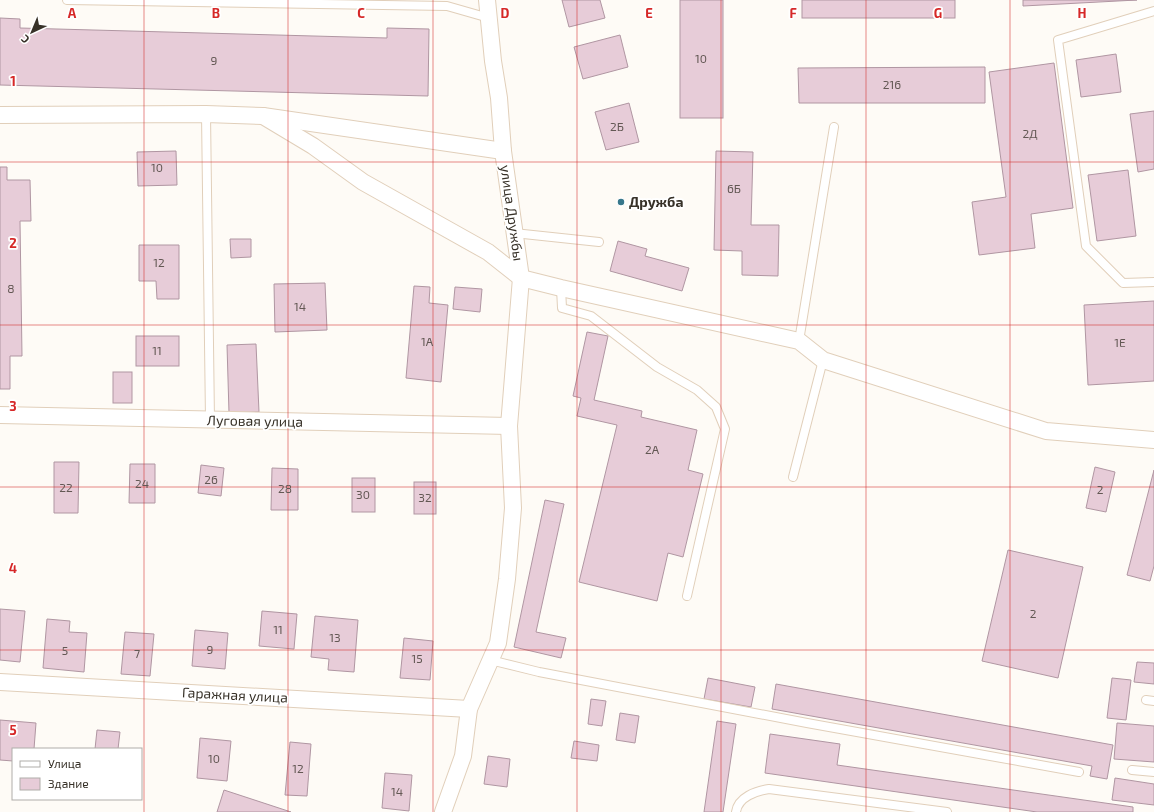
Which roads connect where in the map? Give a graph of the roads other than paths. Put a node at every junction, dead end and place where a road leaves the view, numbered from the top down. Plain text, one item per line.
1 (67, 0) edge
2 (487, 0) edge
3 (1154, 10) edge
4 (489, 18) junction
5 (206, 114) junction
6 (0, 115) edge
7 (263, 116) junction
8 (834, 127) dead end
9 (503, 151) junction
10 (514, 233) junction
11 (599, 242) dead end
12 (521, 278) junction
13 (1154, 282) edge
14 (561, 288) junction
15 (799, 341) junction
16 (824, 360) junction
17 (0, 415) edge
18 (210, 420) junction
19 (510, 426) junction
20 (1154, 440) edge
21 (793, 477) dead end
22 (687, 596) dead end
23 (490, 660) junction
24 (0, 682) edge
25 (469, 709) junction
26 (1132, 770) dead end
27 (1079, 772) dead end
28 (1154, 772) edge
29 (443, 812) edge
30 (736, 812) edge
31 (947, 812) edge

1 - 4 lane
2 - 4 street, улица Дружбы
3 - 13 lane
4 - 9 street, улица Дружбы
5 - 6 street
5 - 7 street
5 - 18 lane
7 - 9 street
7 - 12 street
8 - 15 lane
9 - 10 street, улица Дружбы
10 - 11 lane
10 - 12 street, улица Дружбы
12 - 14 street
12 - 19 street, улица Дружбы
14 - 15 street
14 - 22 lane
15 - 16 street
16 - 20 street
16 - 21 lane
17 - 18 street, Луговая улица
18 - 19 street, Луговая улица
19 - 23 street, улица Дружбы
23 - 25 street, улица Дружбы
23 - 27 lane
24 - 25 street, Гаражная улица
25 - 29 street, улица Дружбы
26 - 28 lane
30 - 31 lane

